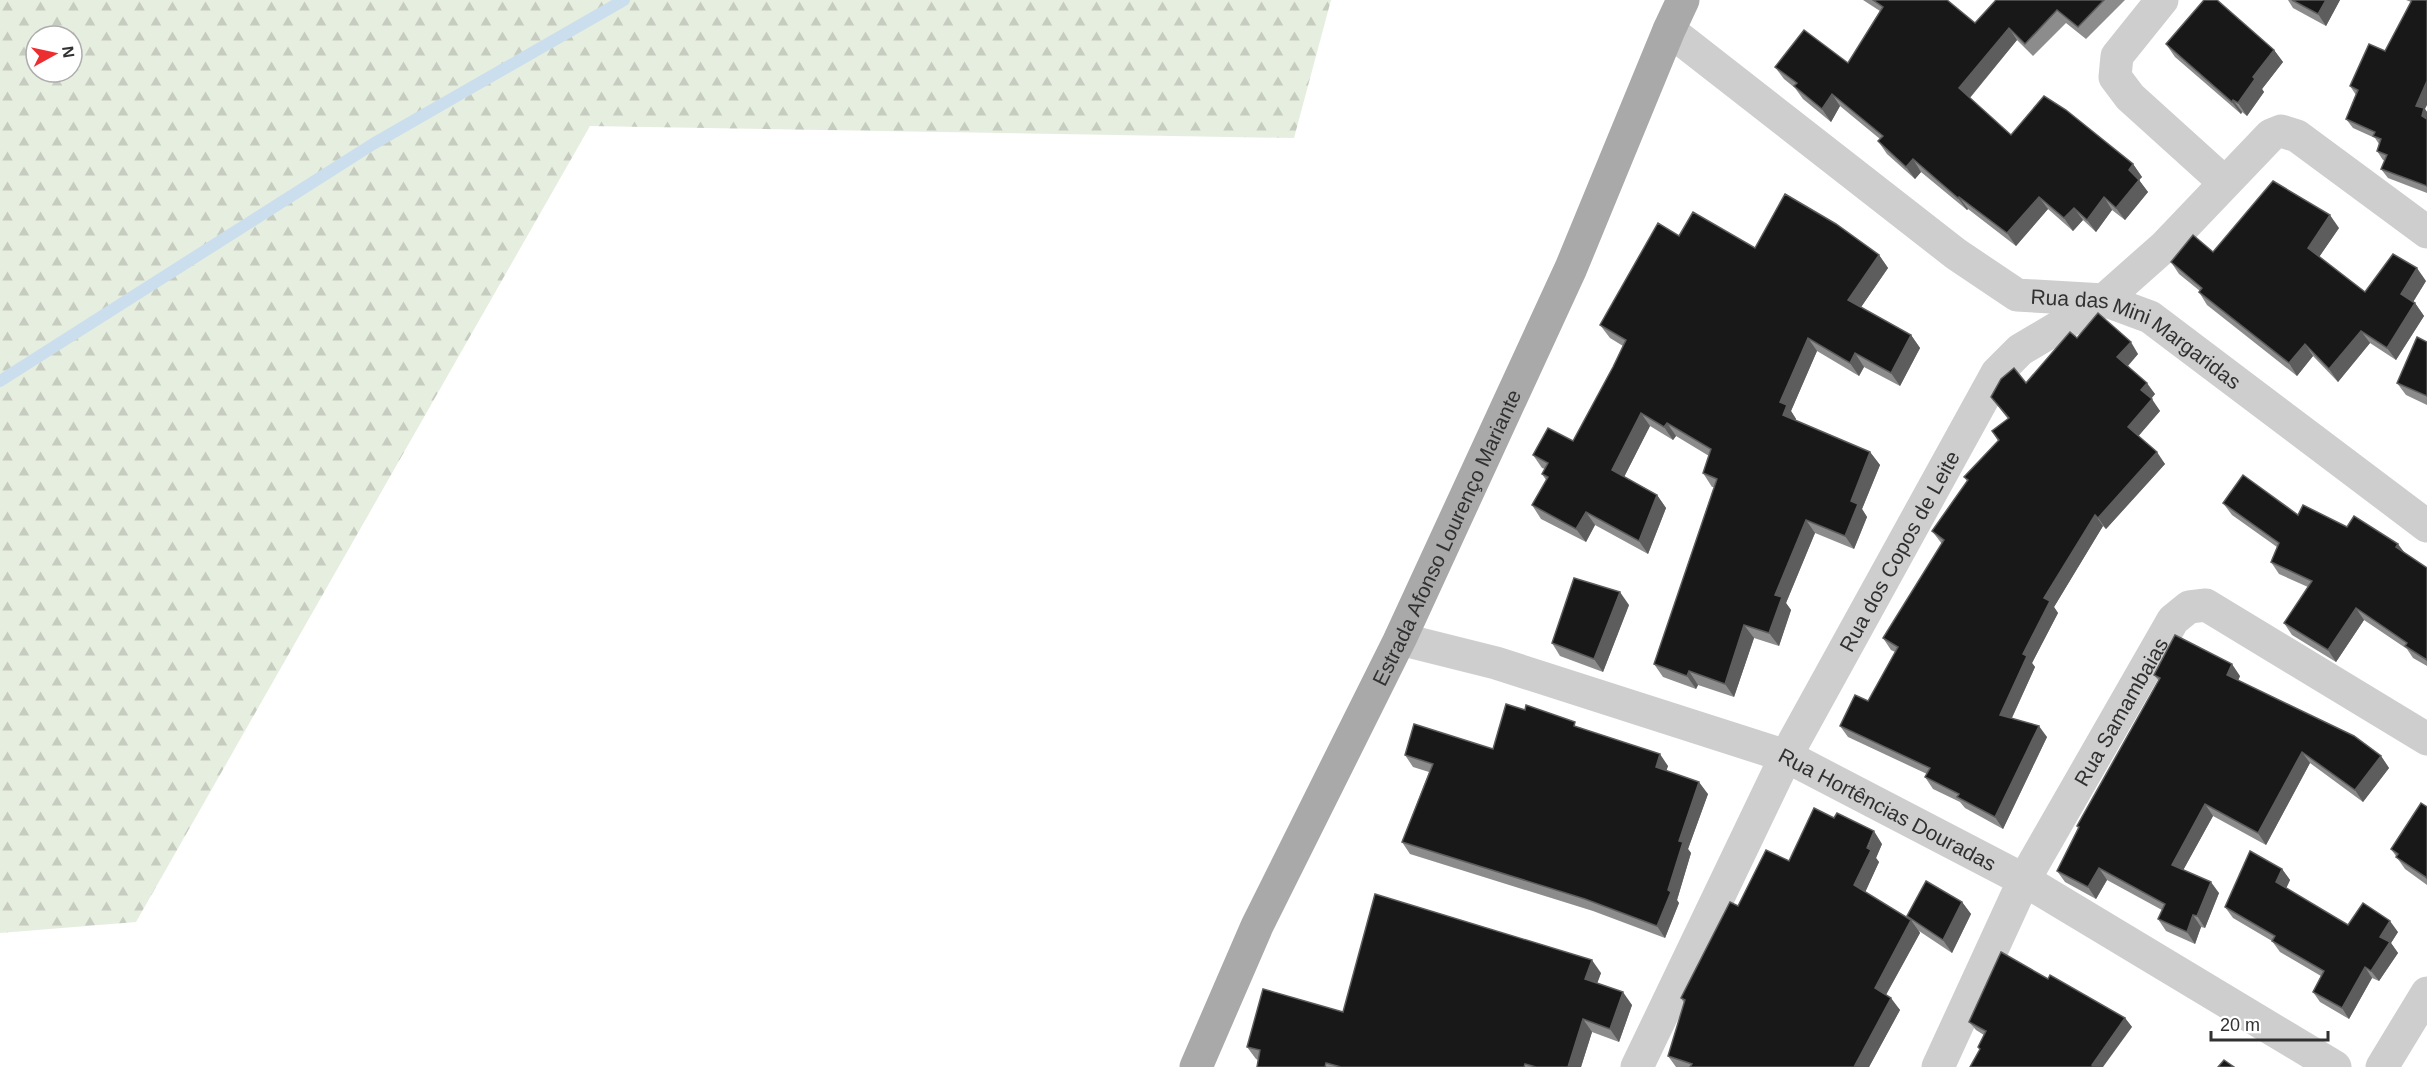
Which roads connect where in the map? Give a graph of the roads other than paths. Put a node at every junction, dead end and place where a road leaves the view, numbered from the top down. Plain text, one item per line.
1 (1683, 0) edge
2 (2162, 0) edge
3 (1669, 30) junction
4 (2224, 182) junction
5 (2427, 232) edge
6 (2104, 300) junction
7 (2427, 526) edge
8 (1400, 639) junction
9 (2427, 739) edge
10 (1786, 756) junction
11 (2024, 880) junction
12 (2427, 993) edge
13 (1196, 1067) edge
14 (1637, 1067) edge
15 (1938, 1067) edge
16 (2335, 1067) edge
17 (2382, 1067) edge

1 - 3 main road, Estrada Afonso Lourenço Mariante
2 - 4 street
3 - 6 street, Rua das Mini Margaridas
3 - 8 main road, Estrada Afonso Lourenço Mariante
4 - 5 street, Rua dos Copos de Leite
4 - 6 street, Rua dos Copos de Leite
6 - 7 street, Rua das Mini Margaridas
6 - 10 street, Rua dos Copos de Leite
8 - 10 street, Rua Hortências Douradas
8 - 13 main road, Estrada Afonso Lourenço Mariante
9 - 11 street, Rua Samambaias
10 - 11 street, Rua Hortências Douradas
10 - 14 street, Rua dos Copos de Leite
11 - 15 street, Rua Samambaias
11 - 16 street, Rua Hortências Douradas
12 - 17 street

